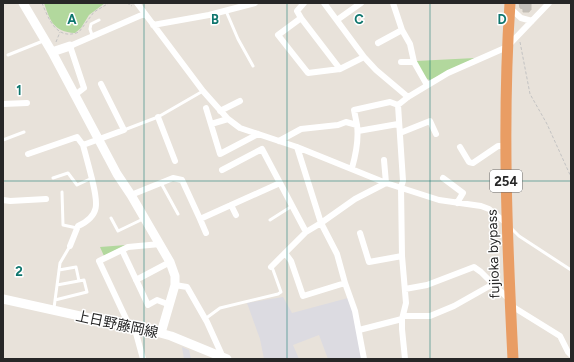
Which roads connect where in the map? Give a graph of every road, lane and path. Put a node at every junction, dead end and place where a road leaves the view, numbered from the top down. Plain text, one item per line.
1 (23, 3) edge
2 (42, 3) edge
3 (109, 3) edge
4 (127, 3) edge
5 (255, 3) edge
6 (304, 3) edge
7 (324, 3) edge
8 (361, 3) edge
9 (393, 3) edge
10 (548, 3) edge
11 (135, 4) edge
12 (233, 6) edge
13 (510, 6) edge
14 (226, 11) junction
15 (144, 14) junction
16 (300, 18) junction
17 (99, 20) dead end
18 (337, 20) junction
19 (532, 21) junction
20 (153, 25) junction
21 (402, 30) junction
22 (61, 32) junction
23 (519, 34) junction
24 (93, 37) junction
25 (45, 40) junction
26 (378, 43) dead end
27 (70, 46) junction
28 (507, 47) junction
29 (52, 52) junction
30 (8, 55) dead end
31 (364, 57) junction
32 (401, 62) dead end
33 (414, 62) junction
34 (253, 66) dead end
35 (340, 69) junction
36 (101, 84) dead end
37 (427, 85) junction
38 (203, 91) junction
39 (75, 95) junction
40 (408, 97) junction
41 (240, 101) dead end
42 (27, 103) dead end
43 (3, 104) edge
44 (398, 105) junction
45 (206, 108) dead end
46 (220, 111) junction
47 (158, 117) junction
48 (228, 120) junction
49 (211, 124) junction
50 (398, 124) junction
51 (357, 128) junction
52 (124, 130) junction
53 (24, 132) dead end
54 (400, 133) junction
55 (258, 134) junction
56 (436, 134) dead end
57 (99, 138) junction
58 (3, 140) edge
59 (279, 141) junction
60 (84, 145) junction
61 (505, 146) junction
62 (297, 147) junction
63 (460, 148) dead end
64 (28, 154) dead end
65 (384, 160) dead end
66 (175, 161) dead end
67 (352, 168) junction
68 (222, 170) dead end
69 (571, 177) edge
70 (53, 178) dead end
71 (92, 178) junction
72 (443, 178) dead end
73 (162, 183) junction
74 (280, 183) junction
75 (386, 183) junction
76 (401, 188) junction
77 (62, 192) dead end
78 (131, 195) junction
79 (46, 199) dead end
80 (3, 200) edge
81 (457, 203) junction
82 (231, 205) junction
83 (292, 206) junction
84 (178, 214) dead end
85 (236, 216) dead end
86 (111, 218) dead end
87 (144, 218) junction
88 (200, 219) junction
89 (270, 220) dead end
90 (322, 223) junction
91 (506, 223) junction
92 (77, 228) junction
93 (306, 232) junction
94 (206, 233) dead end
95 (360, 233) dead end
96 (160, 244) junction
97 (70, 246) joint
98 (122, 250) junction
99 (285, 253) junction
100 (402, 256) junction
101 (170, 262) junction
102 (271, 266) joint
103 (59, 270) junction
104 (571, 270) edge
105 (136, 280) junction
106 (79, 281) junction
107 (345, 283) junction
108 (493, 284) junction
109 (57, 285) junction
110 (176, 285) junction
111 (405, 289) junction
112 (3, 299) edge
113 (510, 303) junction
114 (54, 305) junction
115 (170, 305) junction
116 (403, 317) junction
117 (205, 319) junction
118 (131, 325) junction
119 (359, 330) junction
120 (161, 333) junction
121 (571, 355) edge
122 (224, 358) edge
123 (143, 359) edge
124 (364, 359) edge
125 (405, 359) edge
126 (513, 359) edge

1 - 25 street
2 - 22 path
3 - 22 path
4 - 11 path
5 - 12 street
6 - 16 street
7 - 18 street
8 - 18 street
9 - 21 street
10 - 19 street
11 - 15 street
12 - 14 street
13 - 19 street
13 - 28 highway, fujioka bypass / 254
14 - 20 street
14 - 34 lane
15 - 20 street
15 - 24 street
16 - 35 street
16 - 35 street
17 - 24 lane
18 - 31 street
19 - 23 street
20 - 38 street
21 - 26 street
21 - 33 street
22 - 29 path
23 - 28 street
23 - 69 path
24 - 27 street
25 - 29 street
25 - 30 lane
27 - 29 street
27 - 39 street
28 - 37 street
28 - 61 highway, fujioka bypass / 254
29 - 39 street
31 - 35 street
31 - 40 street
32 - 33 street
33 - 37 street
36 - 52 street
37 - 40 street
38 - 46 street
38 - 47 lane
39 - 57 street
40 - 44 street
41 - 46 street
42 - 43 street
44 - 50 street
44 - 51 street
45 - 49 street
46 - 48 street
47 - 52 lane
47 - 66 street
48 - 49 street
48 - 55 street
49 - 55 street
50 - 51 street
50 - 54 street
51 - 59 street
51 - 67 street
52 - 57 street
53 - 58 lane
54 - 56 street
54 - 76 street
55 - 59 street
57 - 60 street
57 - 78 street
59 - 62 street
60 - 64 street
60 - 71 street
61 - 63 street
61 - 91 highway, fujioka bypass / 254
62 - 67 street
62 - 90 street
65 - 75 street
67 - 75 street
68 - 74 street
70 - 71 lane
71 - 92 street
72 - 81 street
73 - 78 street
73 - 84 lane
73 - 88 street
74 - 82 street
74 - 83 street
75 - 76 street
75 - 90 street
76 - 81 street
76 - 100 street
77 - 92 lane
78 - 87 street
79 - 80 street
81 - 91 street
82 - 85 street
82 - 88 street
83 - 89 lane
83 - 93 street
86 - 87 lane
87 - 96 street
88 - 94 street
90 - 93 street
90 - 107 street
91 - 104 lane
91 - 113 highway, fujioka bypass / 254
92 - 97 street
93 - 99 street
95 - 100 street
96 - 98 street
96 - 101 street
97 - 103 lane
98 - 105 street
98 - 118 street
99 - 102 street
99 - 107 street
100 - 111 street
101 - 105 street
101 - 110 street
102 - 117 lane
103 - 106 lane
103 - 109 lane
105 - 115 street
106 - 109 lane
106 - 114 lane
107 - 119 street
108 - 111 street
108 - 113 street
108 - 116 street
109 - 114 lane
110 - 115 street
110 - 117 street
111 - 116 street
112 - 114 street, 上日野藤岡線
113 - 121 street
113 - 126 highway, fujioka bypass / 254
114 - 118 street, 上日野藤岡線
115 - 120 street
116 - 119 street
116 - 125 street
117 - 122 street
118 - 120 street, 上日野藤岡線
118 - 123 street
119 - 124 street
120 - 122 street, 上日野藤岡線

